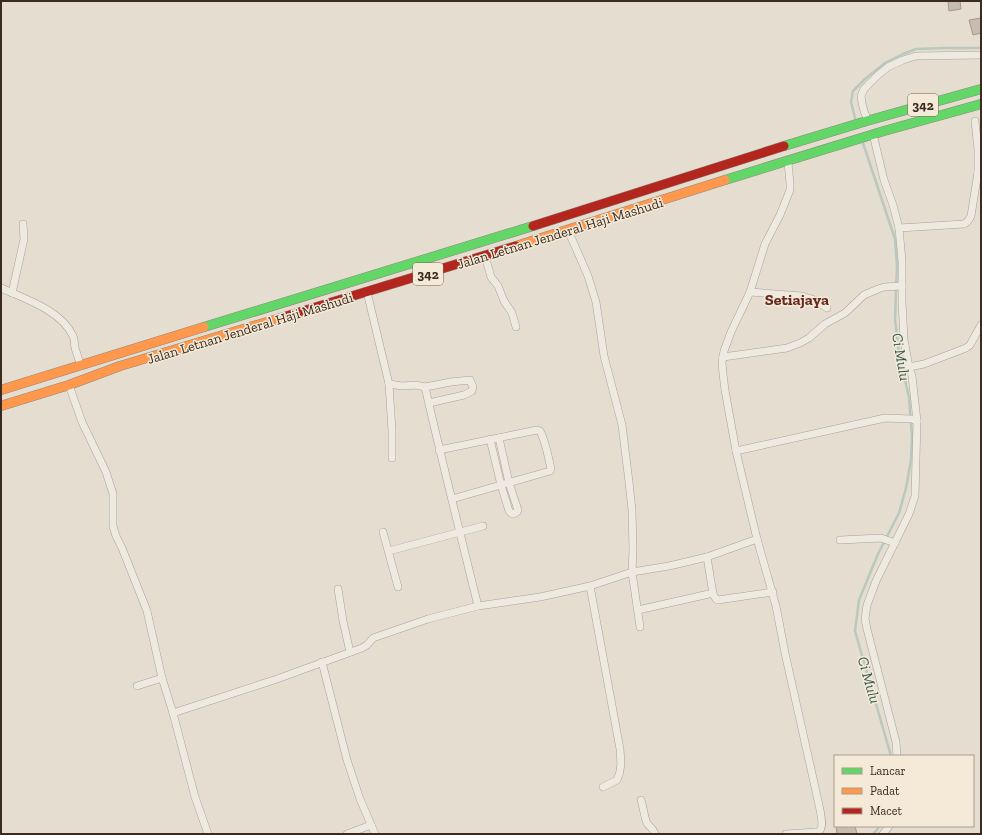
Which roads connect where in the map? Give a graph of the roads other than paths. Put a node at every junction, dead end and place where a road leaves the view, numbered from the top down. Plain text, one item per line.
1 (981, 55) edge
2 (981, 89) edge
3 (981, 104) edge
4 (922, 105) junction
5 (925, 119) junction
6 (867, 121) junction
7 (975, 121) dead end
8 (872, 135) junction
9 (788, 162) junction
10 (979, 172) edge
11 (23, 224) dead end
12 (899, 228) junction
13 (568, 230) junction
14 (485, 256) junction
15 (897, 286) junction
16 (1, 288) edge
17 (367, 292) junction
18 (750, 292) junction
19 (12, 293) junction
20 (827, 308) dead end
21 (981, 324) edge
22 (516, 327) dead end
23 (723, 357) junction
24 (924, 364) junction
25 (81, 366) junction
26 (909, 367) junction
27 (912, 376) junction
28 (389, 384) junction
29 (69, 385) junction
30 (425, 388) junction
31 (1, 390) edge
32 (1, 394) edge
33 (429, 403) junction
34 (3, 405) edge
35 (915, 420) junction
36 (499, 438) junction
37 (490, 439) junction
38 (439, 450) junction
39 (736, 451) junction
40 (392, 458) dead end
41 (510, 483) junction
42 (501, 485) junction
43 (452, 498) junction
44 (483, 526) dead end
45 (383, 532) dead end
46 (459, 532) junction
47 (757, 539) junction
48 (840, 540) dead end
49 (895, 543) junction
50 (389, 551) junction
51 (707, 557) junction
52 (632, 572) junction
53 (590, 586) junction
54 (398, 587) dead end
55 (338, 589) dead end
56 (772, 592) junction
57 (713, 594) junction
58 (478, 606) junction
59 (638, 610) junction
60 (640, 627) dead end
61 (350, 652) junction
62 (322, 662) junction
63 (162, 678) junction
64 (137, 686) dead end
65 (173, 713) junction
66 (896, 755) edge
67 (603, 787) dead end
68 (641, 800) dead end
69 (371, 825) junction
70 (208, 834) edge
71 (347, 834) edge
72 (374, 834) edge
73 (655, 834) edge
74 (786, 834) edge

1 - 6 street
2 - 4 main road, Jalan Letnan Jenderal Haji Mashudi / 342
3 - 5 main road, Jalan Letnan Jenderal Haji Mashudi / 342
4 - 5 main road
4 - 6 main road, Jalan Letnan Jenderal Haji Mashudi / 342
5 - 8 main road, Jalan Letnan Jenderal Haji Mashudi / 342
6 - 25 main road, Jalan Letnan Jenderal Haji Mashudi / 342
7 - 10 street
8 - 9 main road, Jalan Letnan Jenderal Haji Mashudi / 342
8 - 12 street
9 - 13 main road, Jalan Letnan Jenderal Haji Mashudi / 342
9 - 18 street
10 - 12 street
11 - 19 street
12 - 15 street
13 - 14 main road, Jalan Letnan Jenderal Haji Mashudi / 342
13 - 52 street
14 - 17 main road, Jalan Letnan Jenderal Haji Mashudi / 342
14 - 22 street
15 - 23 street
15 - 26 street
16 - 19 street
17 - 28 street
17 - 29 main road, Jalan Letnan Jenderal Haji Mashudi / 342
18 - 20 street
18 - 23 street
19 - 25 street
21 - 24 street
23 - 39 street
24 - 26 street
24 - 27 street
25 - 31 main road, Jalan Letnan Jenderal Haji Mashudi / 342
26 - 27 street
27 - 35 street
28 - 30 street
28 - 40 street
29 - 34 main road, Jalan Letnan Jenderal Haji Mashudi / 342
29 - 63 street
30 - 33 street
30 - 33 street
32 - 34 main road
33 - 38 street
35 - 39 street
35 - 49 street
36 - 37 street
36 - 41 street
36 - 41 street
37 - 38 street
37 - 42 street
38 - 43 street
39 - 47 street
41 - 42 street
41 - 42 street
42 - 43 street
43 - 46 street
44 - 46 street
45 - 50 street
46 - 50 street
46 - 58 street
47 - 51 street
47 - 56 street
48 - 49 street
49 - 66 street
50 - 54 street
51 - 52 street
51 - 57 street
52 - 53 street
52 - 59 street
53 - 58 street
53 - 67 street
55 - 61 street
56 - 57 street
56 - 74 street
57 - 59 street
58 - 61 street
59 - 60 street
61 - 62 street
62 - 65 street
62 - 69 street
63 - 64 street
63 - 65 street
65 - 70 street
68 - 73 street
69 - 71 street
69 - 72 street

